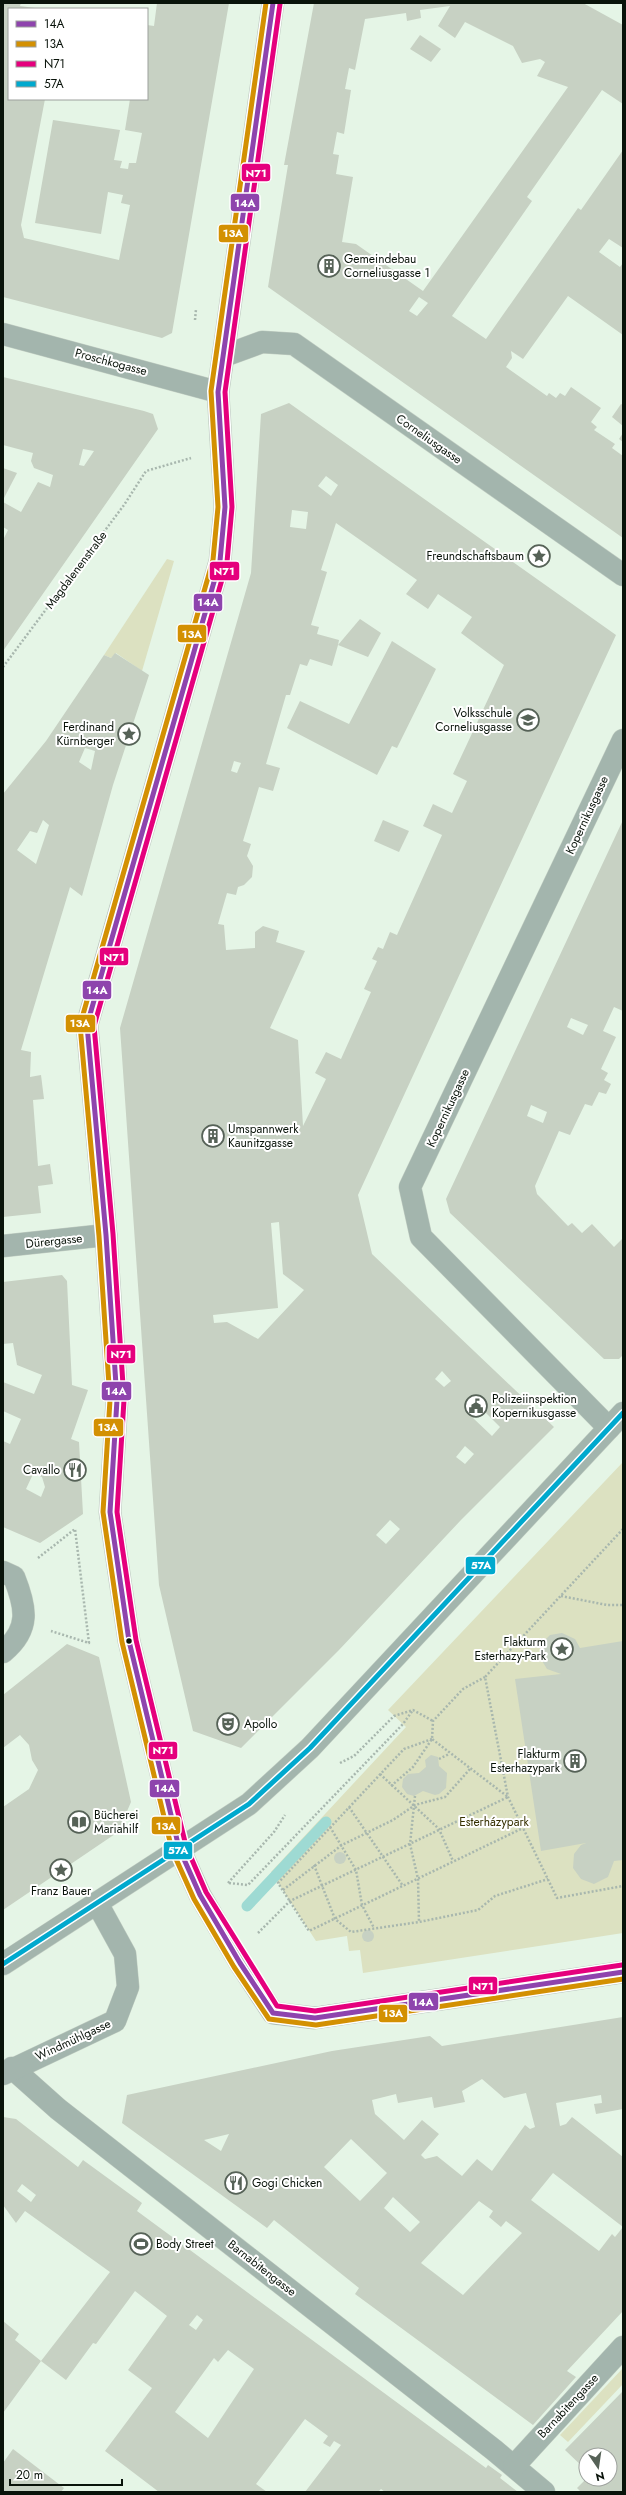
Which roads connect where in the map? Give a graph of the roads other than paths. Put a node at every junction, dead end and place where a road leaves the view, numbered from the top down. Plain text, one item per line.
1 (273, 3) edge
2 (3, 334) edge
3 (224, 356) junction
4 (218, 392) junction
5 (623, 575) edge
6 (623, 740) edge
7 (106, 1235) junction
8 (3, 1246) edge
9 (616, 1421) edge
10 (8, 1574) edge
11 (3, 1652) edge
12 (179, 1848) junction
13 (97, 1903) junction
14 (3, 1964) edge
15 (623, 1972) edge
16 (8, 2071) edge
17 (623, 2347) edge
18 (514, 2466) junction
19 (544, 2492) edge

1 - 3 street
2 - 4 street, Proschkogasse
3 - 4 street
3 - 5 street, Corneliusgasse
4 - 7 street
6 - 9 street, Kopernikusgasse
7 - 8 street, Dürergasse
7 - 12 street
9 - 12 street
10 - 11 street
12 - 13 street
12 - 15 street
13 - 14 street
13 - 16 street, Windmühlgasse
16 - 18 street, Barnabitengasse
17 - 18 street, Barnabitengasse
18 - 19 street, Barnabitengasse

